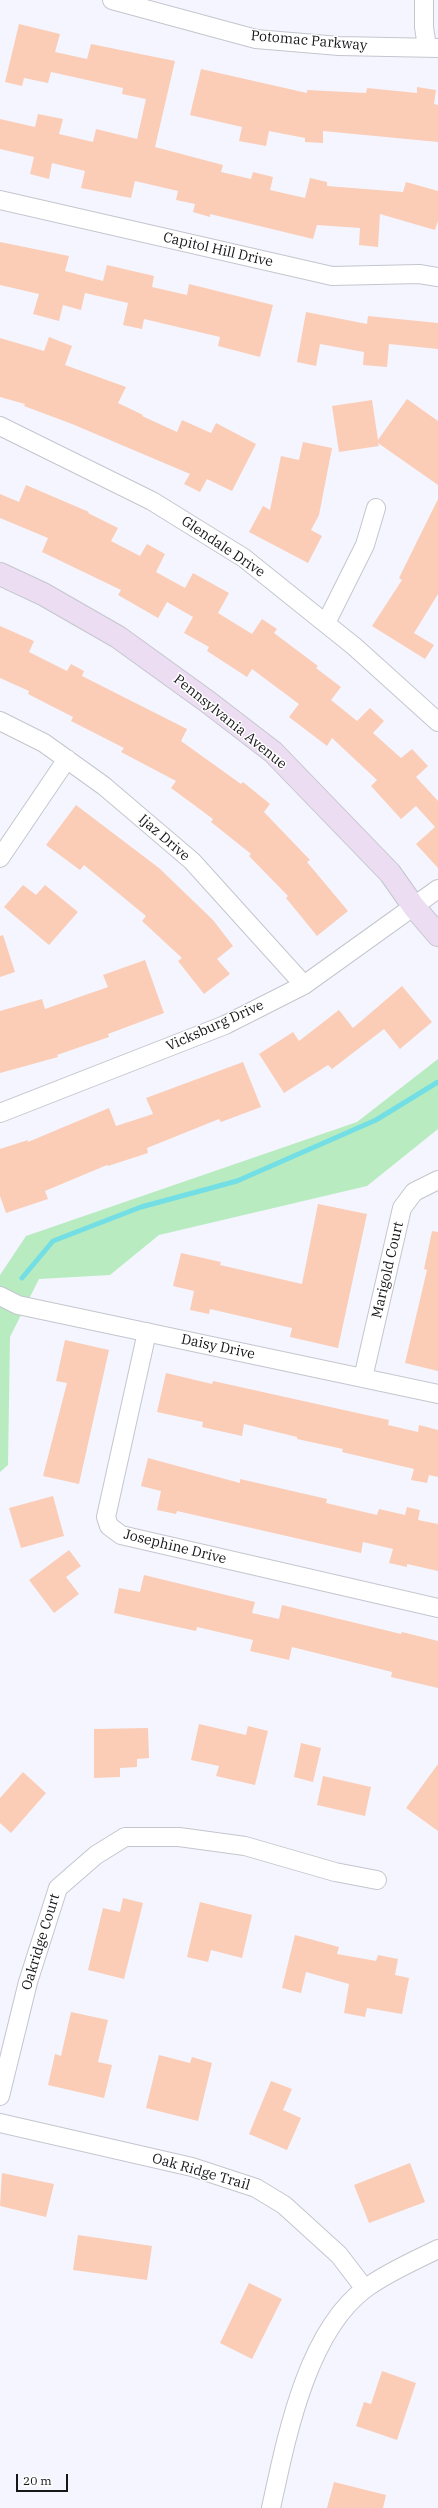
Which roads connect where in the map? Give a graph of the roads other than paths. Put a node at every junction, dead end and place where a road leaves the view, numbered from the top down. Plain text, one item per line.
1 (112, 0) edge
2 (424, 0) edge
3 (433, 47) edge
4 (0, 200) edge
5 (438, 277) edge
6 (0, 426) edge
7 (376, 508) dead end
8 (0, 574) edge
9 (326, 623) junction
10 (0, 720) edge
11 (438, 722) edge
12 (67, 759) junction
13 (0, 858) edge
14 (438, 889) edge
15 (414, 907) junction
16 (438, 935) edge
17 (304, 985) junction
18 (0, 1113) edge
19 (438, 1180) edge
20 (0, 1296) edge
21 (147, 1332) junction
22 (363, 1378) junction
23 (438, 1394) edge
24 (438, 1608) edge
25 (377, 1880) dead end
26 (0, 2096) edge
27 (0, 2123) edge
28 (438, 2249) edge
29 (365, 2289) junction
30 (271, 2508) edge

1 - 3 street, Potomac Parkway
2 - 3 street
4 - 5 street, Capitol Hill Drive
6 - 9 street, Glendale Drive
7 - 9 street
8 - 15 street, Pennsylvania Avenue
9 - 11 street, Glendale Drive
10 - 12 street, Ijaz Drive
12 - 13 street
12 - 17 street, Ijaz Drive
14 - 15 street
15 - 16 street, Pennsylvania Avenue
15 - 17 street, Vicksburg Drive
17 - 18 street, Vicksburg Drive
19 - 22 street, Marigold Court
20 - 21 street, Daisy Drive
21 - 22 street, Daisy Drive
21 - 24 street, Josephine Drive
22 - 23 street, Daisy Drive
25 - 26 street, Oakridge Court
27 - 29 street, Oak Ridge Trail
28 - 29 street
29 - 30 street

